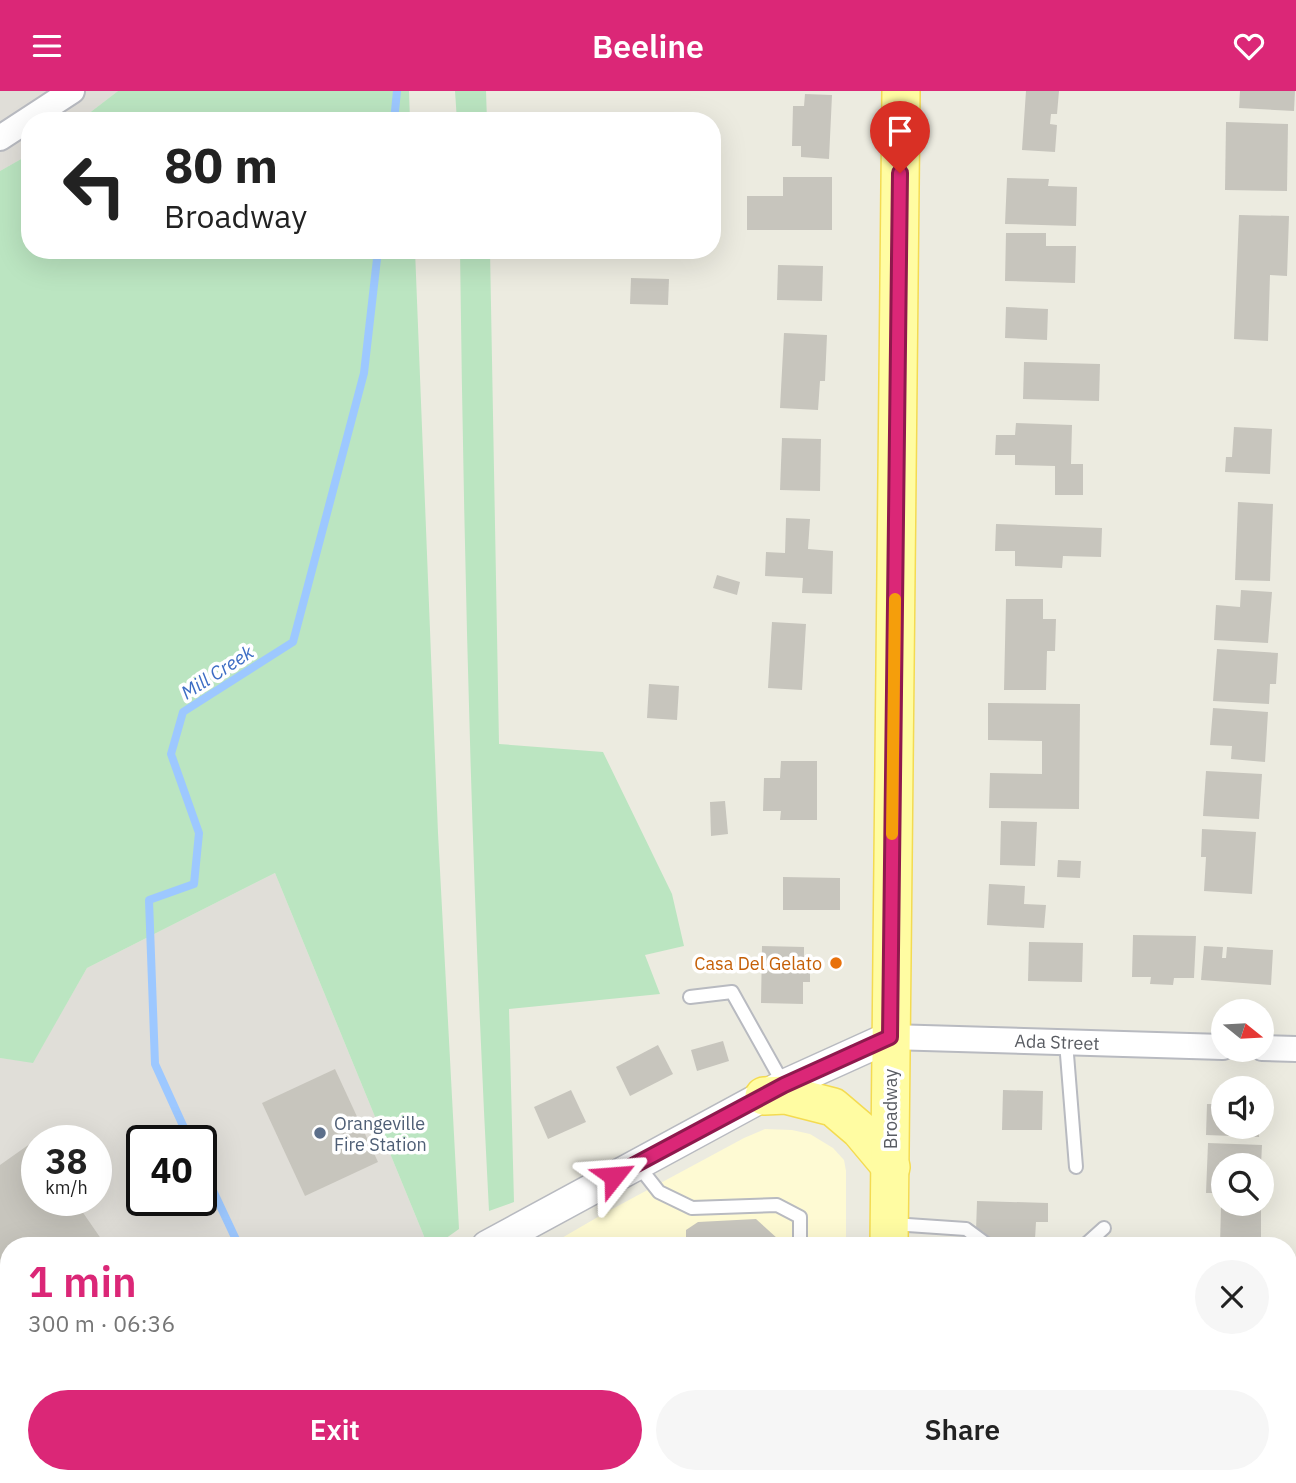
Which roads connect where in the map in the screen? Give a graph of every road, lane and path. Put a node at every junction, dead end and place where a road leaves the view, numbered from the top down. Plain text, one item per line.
1 (72, 91) edge
2 (901, 91) edge
3 (40, 112) edge
4 (21, 124) edge
5 (0, 138) edge
6 (690, 997) dead end
7 (890, 1037) junction
8 (1066, 1042) junction
9 (1211, 1047) edge
10 (1274, 1048) edge
11 (1296, 1049) edge
12 (774, 1091) junction
13 (637, 1164) junction
14 (891, 1167) junction
15 (1076, 1167) dead end
16 (1104, 1228) dead end
17 (889, 1235) edge
18 (507, 1237) edge
19 (800, 1237) edge
20 (977, 1237) edge
21 (1094, 1237) edge

1 - 3 street
2 - 7 main road, Broadway
4 - 5 street
6 - 12 lane
7 - 8 street, Ada Street
7 - 12 street
7 - 14 main road, Broadway
8 - 9 street, Ada Street
8 - 15 lane
10 - 11 street
12 - 13 street
12 - 14 main road
13 - 18 street
13 - 19 lane
14 - 17 main road, Broadway
16 - 21 lane
17 - 20 lane

